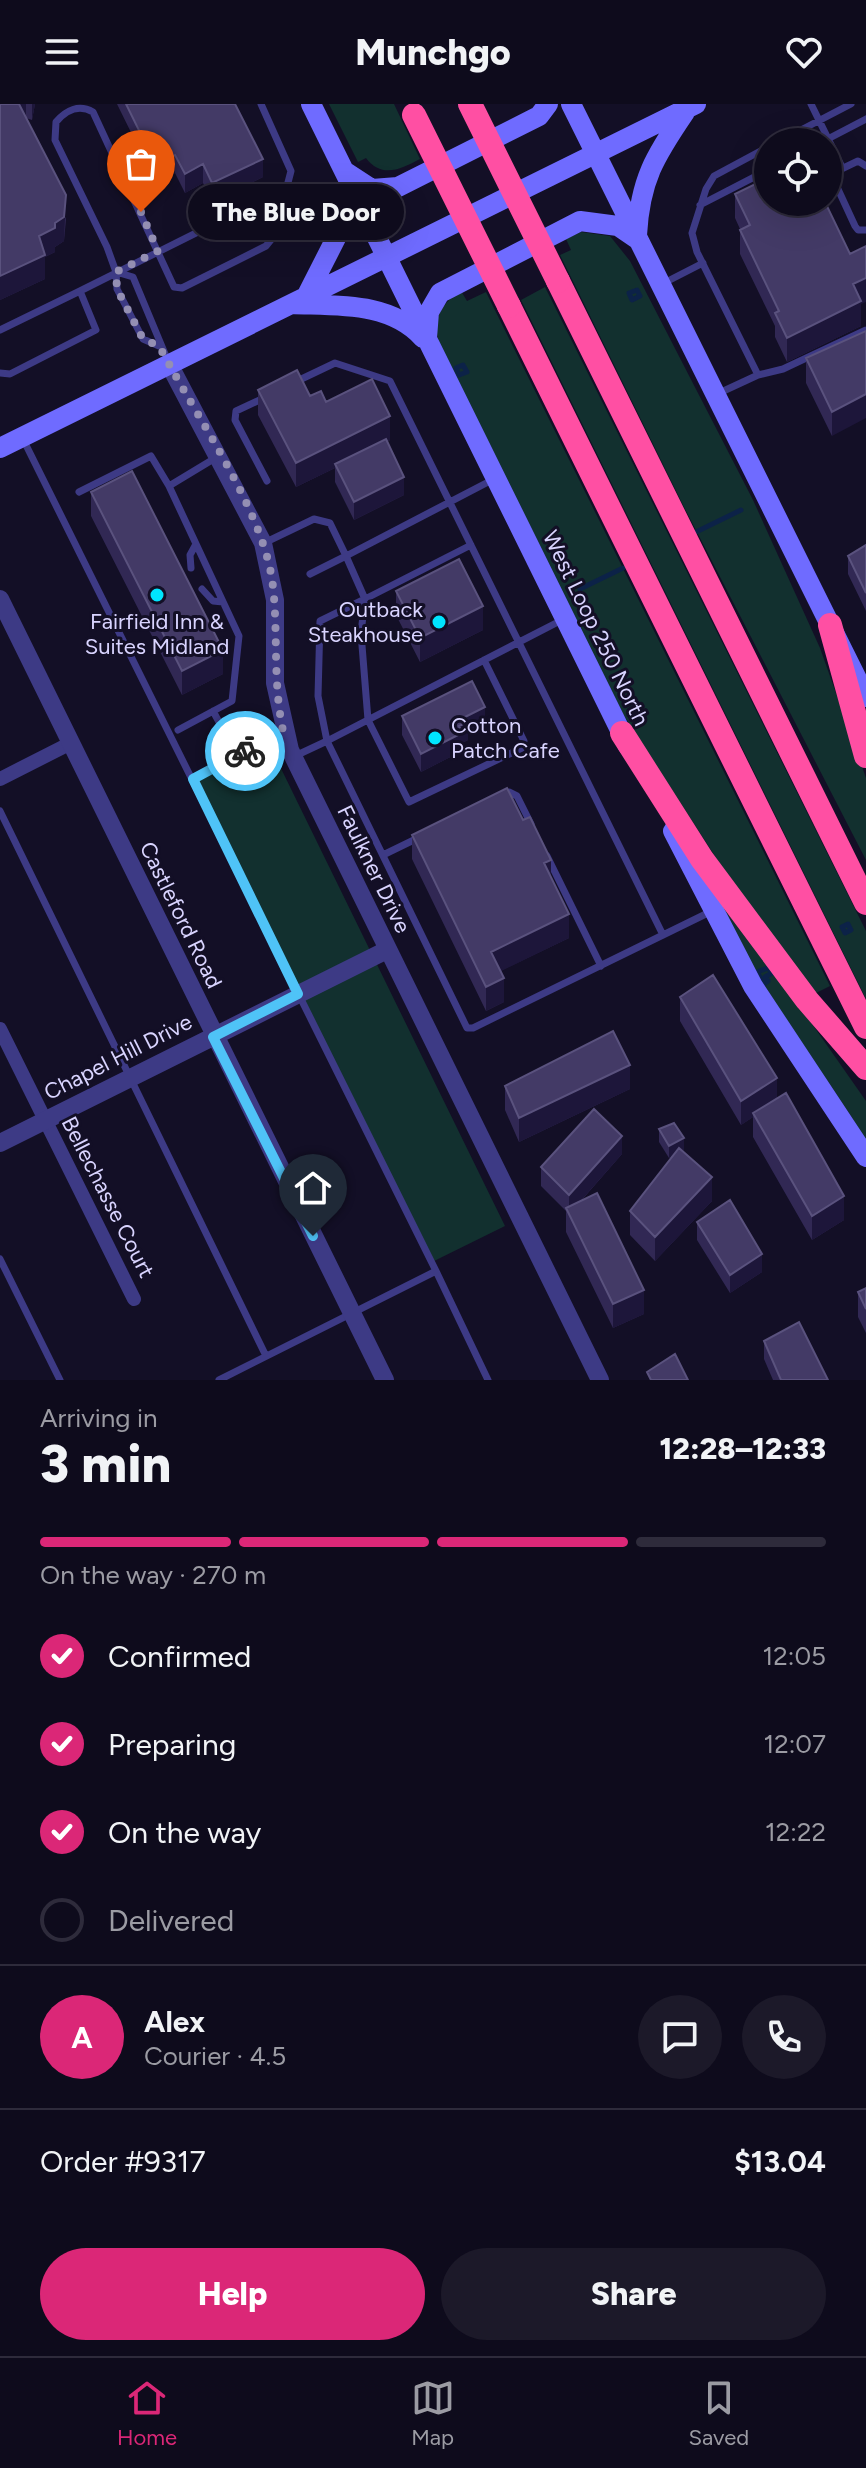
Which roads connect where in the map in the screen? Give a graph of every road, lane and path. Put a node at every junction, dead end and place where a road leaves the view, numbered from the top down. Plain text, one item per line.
1 (261, 104) edge
2 (311, 104) edge
3 (470, 104) edge
4 (548, 104) edge
5 (571, 104) edge
6 (811, 104) edge
7 (851, 104) edge
8 (692, 106) edge
9 (411, 109) edge
10 (866, 119) edge
11 (819, 121) junction
12 (805, 128) edge
13 (821, 128) edge
14 (842, 131) edge
15 (594, 152) junction
16 (754, 155) edge
17 (866, 166) edge
18 (842, 167) edge
19 (754, 177) edge
20 (348, 178) junction
21 (288, 187) junction
22 (842, 200) edge
23 (700, 205) junction
24 (866, 230) edge
25 (637, 239) junction
26 (158, 251) junction
27 (386, 256) junction
28 (703, 263) junction
29 (116, 272) junction
30 (660, 285) junction
31 (80, 291) junction
32 (308, 294) junction
33 (287, 304) junction
34 (0, 330) edge
35 (866, 330) edge
36 (430, 344) junction
37 (164, 355) junction
38 (0, 373) edge
39 (758, 375) junction
40 (715, 395) junction
41 (22, 437) junction
42 (0, 448) edge
43 (219, 456) junction
44 (496, 478) junction
45 (267, 481) dead end
46 (169, 486) junction
47 (79, 492) dead end
48 (449, 502) junction
49 (263, 543) junction
50 (196, 544) junction
51 (471, 545) junction
52 (346, 556) junction
53 (191, 568) dead end
54 (310, 574) dead end
55 (202, 589) dead end
56 (0, 599) edge
57 (365, 599) junction
58 (223, 602) junction
59 (565, 619) junction
60 (830, 625) junction
61 (520, 642) junction
62 (484, 660) junction
63 (866, 697) edge
64 (213, 711) junction
65 (368, 720) junction
66 (178, 730) dead end
67 (283, 731) junction
68 (622, 733) junction
69 (327, 741) junction
70 (71, 743) junction
71 (237, 755) junction
72 (866, 756) edge
73 (293, 757) junction
74 (0, 779) edge
75 (193, 779) junction
76 (495, 799) edge
77 (0, 811) edge
78 (425, 834) edge
79 (538, 838) edge
80 (545, 853) edge
81 (383, 855) junction
82 (866, 903) edge
83 (714, 910) junction
84 (663, 935) junction
85 (387, 950) junction
86 (601, 966) junction
87 (298, 994) junction
88 (866, 1027) edge
89 (0, 1029) edge
90 (213, 1037) junction
91 (866, 1068) edge
92 (131, 1077) junction
93 (45, 1120) junction
94 (0, 1143) edge
95 (866, 1157) edge
96 (0, 1259) edge
97 (436, 1271) junction
98 (134, 1299) dead end
99 (352, 1313) junction
100 (266, 1356) junction
101 (60, 1380) edge
102 (219, 1380) edge
103 (385, 1380) edge
104 (488, 1380) edge
105 (600, 1380) edge

1 - 21 lane
2 - 20 main road, West Loop 250 North
3 - 82 highway, bridge
4 - 20 main road
5 - 15 main road
6 - 11 lane
7 - 11 lane
8 - 15 main road
8 - 25 main road
9 - 88 highway, bridge
10 - 14 lane
11 - 12 lane
11 - 13 lane
15 - 25 main road
15 - 27 main road
16 - 23 lane
17 - 18 lane
19 - 23 lane
20 - 27 main road, West Loop 250 North
20 - 32 main road
21 - 26 lane
21 - 26 lane
22 - 24 lane
23 - 28 lane
25 - 30 main road
25 - 36 main road
26 - 29 lane
26 - 29 lane
27 - 32 main road
27 - 36 main road, West Loop 250 North
28 - 30 lane
28 - 39 lane
29 - 31 lane
29 - 37 lane
29 - 37 lane
30 - 40 main road
31 - 34 lane
31 - 38 lane
32 - 33 main road
33 - 36 main road
33 - 37 main road
35 - 39 lane
36 - 44 main road, West Loop 250 North
37 - 41 main road
37 - 43 street, Faulkner Drive
39 - 40 lane
40 - 60 main road
41 - 42 main road
41 - 75 lane
43 - 46 lane
43 - 49 street, Faulkner Drive
44 - 48 lane
44 - 59 main road, West Loop 250 North
45 - 48 lane
46 - 47 lane
46 - 50 lane
48 - 51 lane
48 - 52 lane
49 - 52 lane
49 - 67 street, Faulkner Drive
50 - 53 lane
50 - 58 lane
51 - 57 lane
51 - 61 lane
52 - 54 lane
52 - 57 lane
55 - 58 lane
56 - 70 street, Castleford Road
57 - 65 lane
57 - 69 lane
58 - 64 lane
59 - 61 lane
59 - 68 main road, West Loop 250 North
60 - 63 main road
60 - 72 highway
61 - 62 lane
61 - 84 lane
62 - 65 lane
62 - 65 lane
64 - 66 lane
64 - 71 lane
65 - 69 lane
67 - 71 lane
67 - 73 street, Faulkner Drive
68 - 83 main road, West Loop 250 North
68 - 91 highway
69 - 73 lane
69 - 81 lane
70 - 74 street
70 - 90 street, Castleford Road
71 - 75 lane
73 - 85 street, Faulkner Drive
75 - 87 lane
76 - 79 lane
77 - 92 lane
78 - 81 lane
80 - 86 lane
81 - 86 lane
83 - 84 lane
83 - 95 main road, West Loop 250 North
84 - 86 lane
85 - 87 street, Chapel Hill Drive
85 - 105 street, Faulkner Drive
87 - 90 street, Chapel Hill Drive
87 - 97 lane
89 - 93 street, Bellechasse Court
90 - 92 street, Chapel Hill Drive
90 - 99 street, Castleford Road
92 - 93 street, Chapel Hill Drive
92 - 100 lane
93 - 94 street, Chapel Hill Drive
93 - 98 street, Bellechasse Court
96 - 101 lane
97 - 99 lane
97 - 104 lane
99 - 100 lane
99 - 103 street, Castleford Road
100 - 102 lane

